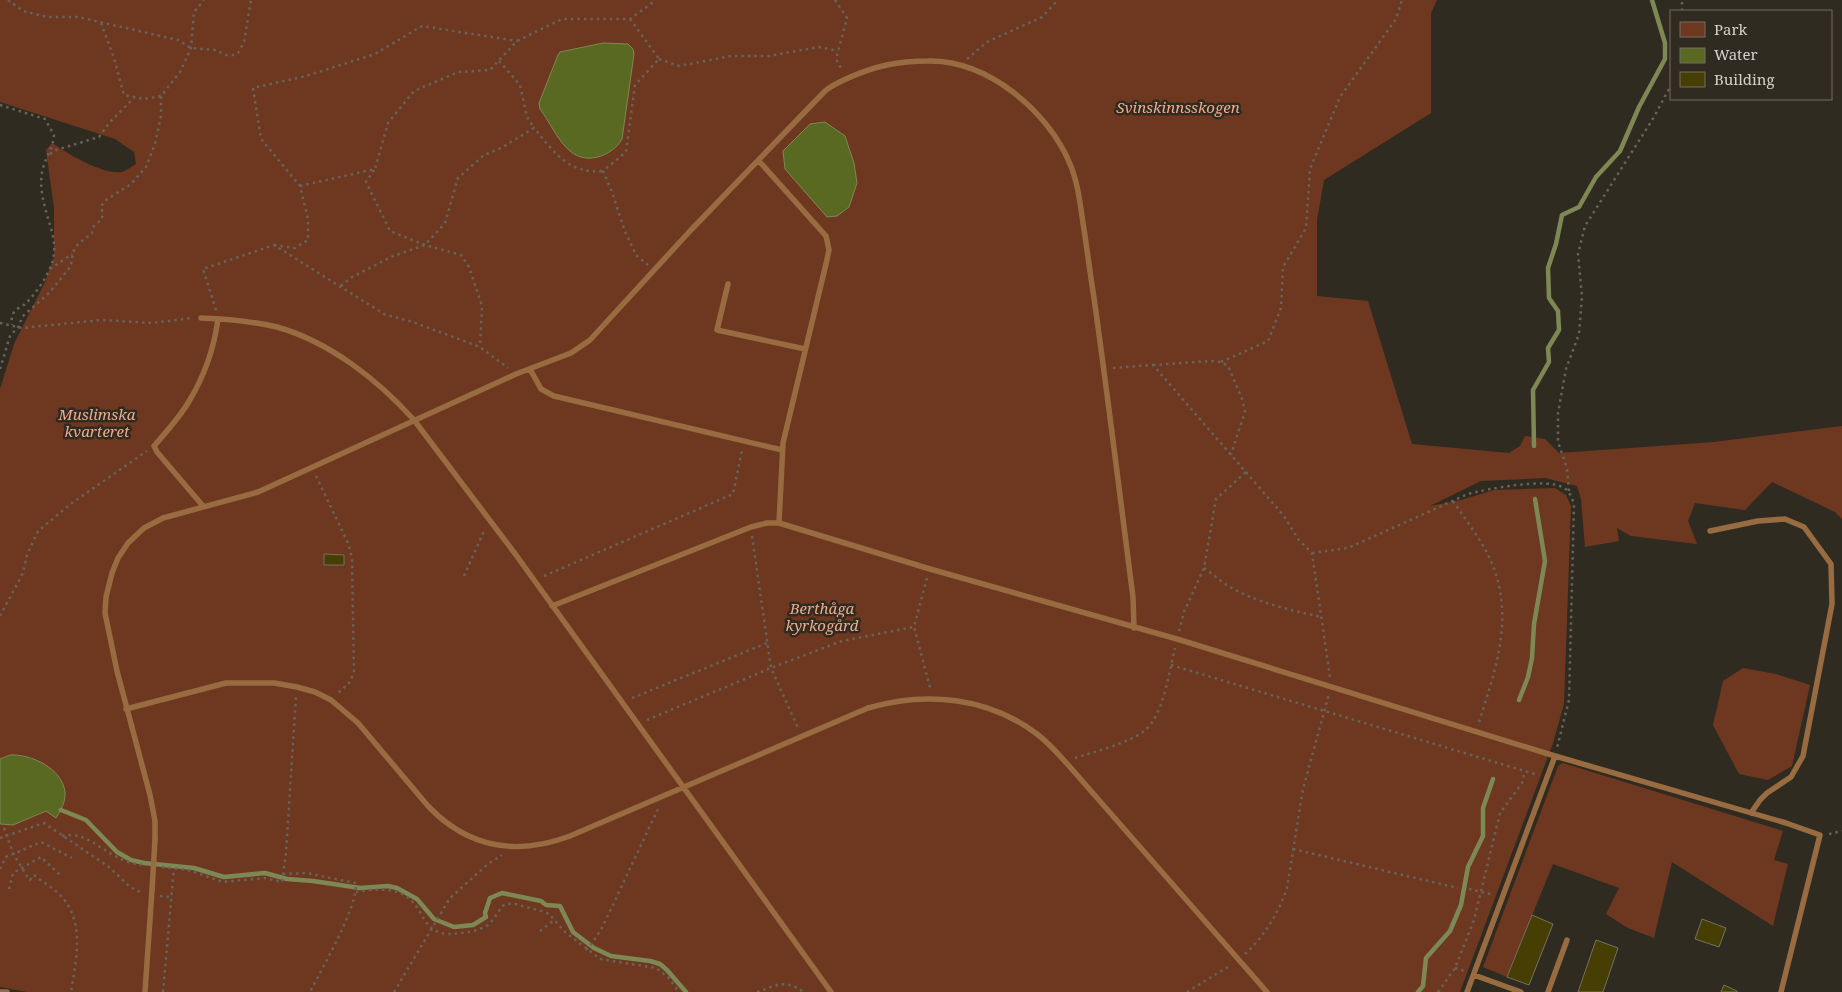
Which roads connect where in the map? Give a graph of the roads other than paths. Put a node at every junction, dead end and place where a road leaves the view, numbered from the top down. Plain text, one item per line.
1 (759, 161) junction
2 (728, 284) dead end
3 (201, 318) road end
4 (218, 319) junction
5 (806, 349) junction
6 (530, 369) junction
7 (414, 420) junction
8 (782, 450) junction
9 (203, 506) junction
10 (780, 523) junction
11 (1710, 530) dead end
12 (552, 606) junction
13 (1134, 628) junction
14 (126, 709) junction
15 (1555, 756) junction
16 (684, 788) junction
17 (1752, 813) junction
18 (1567, 940) dead end
19 (1474, 975) junction
20 (0, 992) edge
21 (7, 992) edge
22 (145, 992) edge
23 (832, 992) edge
24 (1266, 992) edge
25 (1467, 992) edge
26 (1522, 992) edge
27 (1548, 992) edge
28 (1781, 992) edge

1 - 5 lane
1 - 6 lane
1 - 13 lane
2 - 5 lane
3 - 4 lane
4 - 7 lane
4 - 9 lane
5 - 8 lane
6 - 7 lane
6 - 8 lane
7 - 9 lane
7 - 12 lane
8 - 10 lane
9 - 14 lane
10 - 12 lane
10 - 13 lane
11 - 17 lane
12 - 16 lane
13 - 15 lane
14 - 16 lane
14 - 22 lane, bridge
15 - 17 lane
15 - 19 lane
16 - 23 lane
16 - 24 lane
17 - 28 lane
18 - 27 lane
19 - 25 lane
19 - 26 lane
20 - 21 lane

